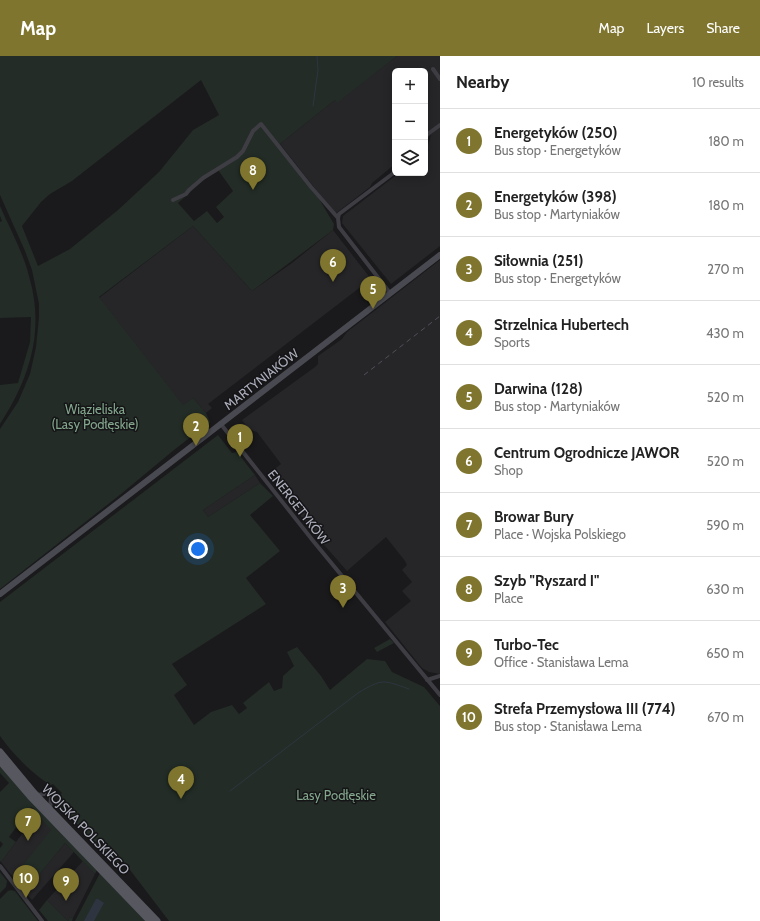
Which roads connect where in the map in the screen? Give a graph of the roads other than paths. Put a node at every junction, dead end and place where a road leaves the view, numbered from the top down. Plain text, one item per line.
1 (433, 69) dead end
2 (440, 79) edge
3 (440, 125) edge
4 (428, 134) edge
5 (392, 174) edge
6 (173, 200) dead end
7 (338, 218) junction
8 (440, 255) edge
9 (390, 293) junction
10 (220, 424) junction
11 (0, 594) edge
12 (440, 676) edge
13 (427, 680) junction
14 (440, 695) edge
15 (0, 752) edge
16 (0, 761) edge
17 (37, 795) junction
18 (50, 810) junction
19 (0, 866) edge
20 (42, 921) edge
21 (150, 921) edge
22 (157, 921) edge

1 - 2 street
3 - 4 street
5 - 7 street
6 - 7 street
7 - 9 street
8 - 9 main road, MARTYNIAKÓW
9 - 10 main road, MARTYNIAKÓW
10 - 11 main road, MARTYNIAKÓW
10 - 13 street, ENERGETYKÓW
12 - 13 street
13 - 14 street, ENERGETYKÓW
15 - 17 main road, WOJSKA POLSKIEGO
16 - 21 main road, WOJSKA POLSKIEGO
17 - 18 main road, WOJSKA POLSKIEGO
17 - 18 street
18 - 22 main road, WOJSKA POLSKIEGO
19 - 20 street

